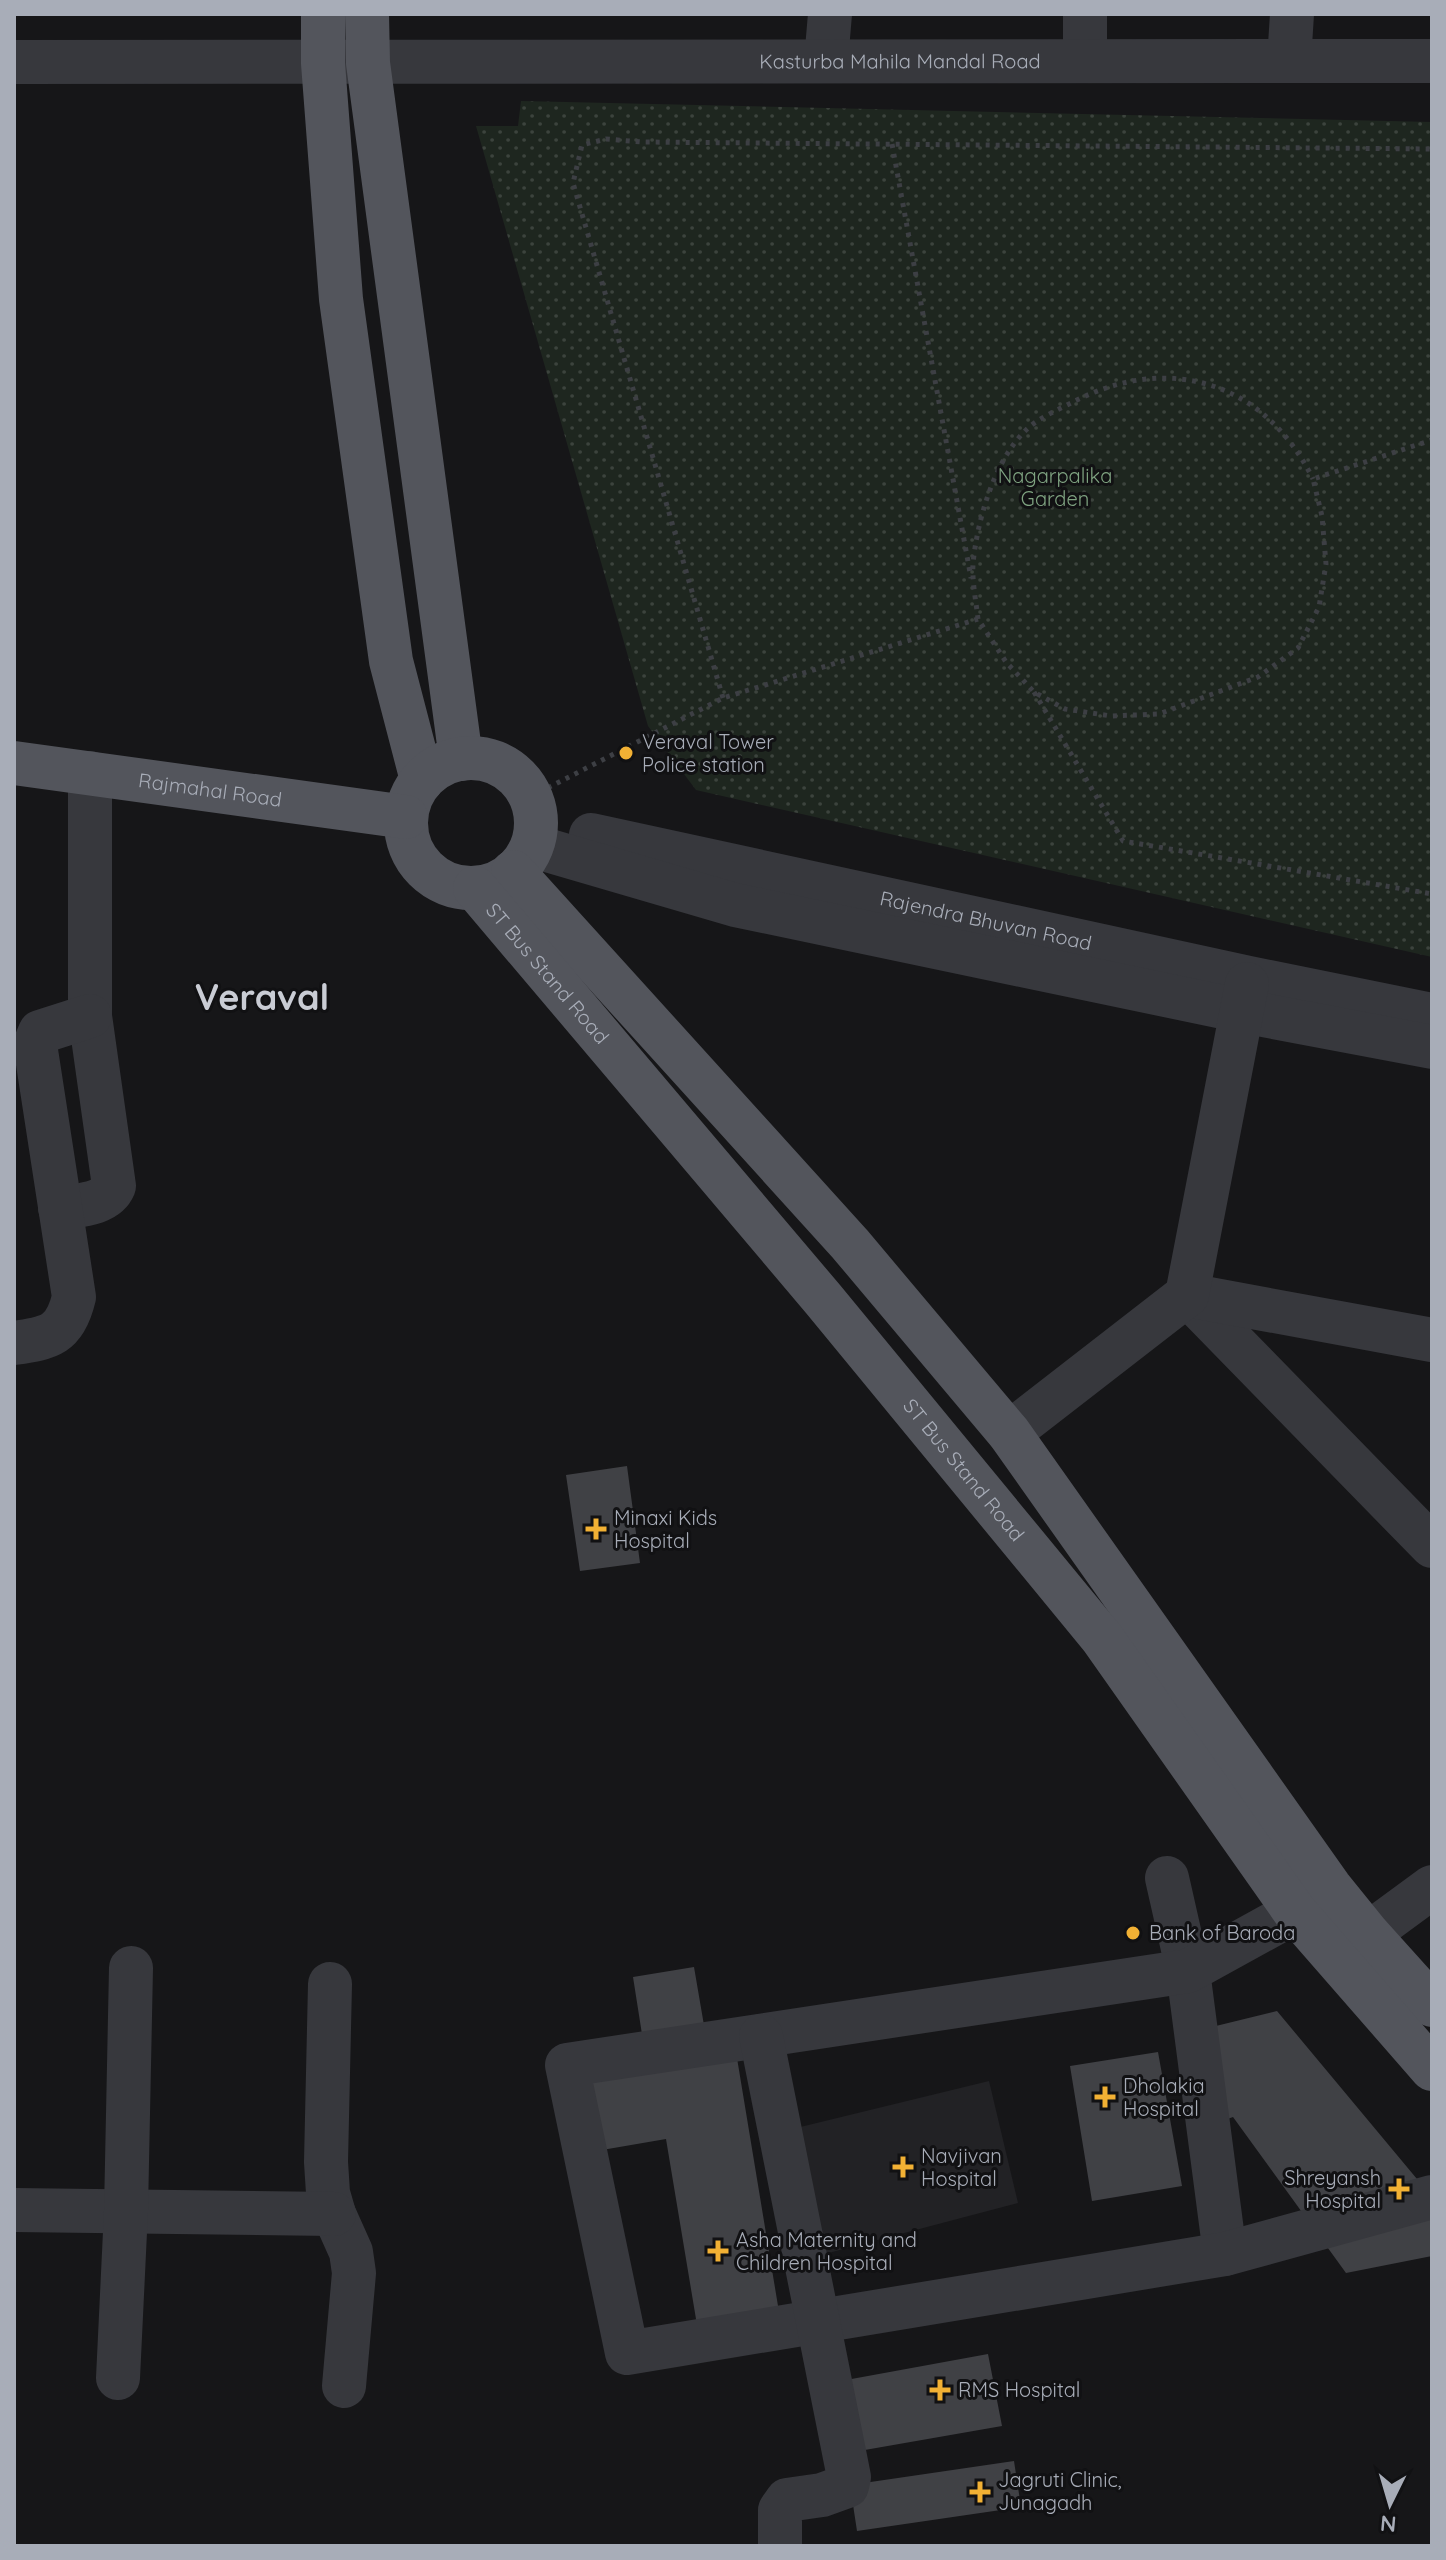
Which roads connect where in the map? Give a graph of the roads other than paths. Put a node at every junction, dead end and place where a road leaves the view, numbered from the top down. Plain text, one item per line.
1 (323, 14) edge
2 (367, 14) edge
3 (830, 14) edge
4 (1085, 14) edge
5 (1292, 14) edge
6 (826, 61) junction
7 (1085, 61) junction
8 (1289, 61) junction
9 (1432, 61) edge
10 (14, 62) edge
11 (323, 63) junction
12 (368, 63) junction
13 (461, 759) junction
14 (14, 763) edge
15 (90, 773) junction
16 (414, 798) junction
17 (518, 845) junction
18 (1245, 994) junction
19 (1432, 1015) edge
20 (90, 1016) junction
21 (1432, 1047) edge
22 (60, 1208) junction
23 (1187, 1295) junction
24 (1432, 1340) edge
25 (14, 1343) edge
26 (1009, 1433) junction
27 (1432, 1546) edge
28 (1167, 1878) dead end
29 (1330, 1887) junction
30 (1432, 1887) edge
31 (1295, 1912) junction
32 (1368, 1934) junction
33 (131, 1968) dead end
34 (1188, 1971) junction
35 (330, 1984) dead end
36 (1432, 2005) edge
37 (761, 2036) junction
38 (1432, 2069) edge
39 (1432, 2197) edge
40 (14, 2210) edge
41 (126, 2211) junction
42 (334, 2214) junction
43 (1225, 2254) junction
44 (818, 2320) junction
45 (118, 2378) dead end
46 (344, 2386) dead end
47 (780, 2546) edge

1 - 11 main road
2 - 12 main road
3 - 6 street
4 - 7 street
5 - 8 street
6 - 7 street, Kasturba Mahila Mandal Road
6 - 12 street, Kasturba Mahila Mandal Road
7 - 8 street, Kasturba Mahila Mandal Road
8 - 9 street, Kasturba Mahila Mandal Road
10 - 11 street, Kasturba Mahila Mandal Road
11 - 12 street, Kasturba Mahila Mandal Road
11 - 16 main road
12 - 13 main road
13 - 16 main road
13 - 17 main road
14 - 15 main road, Rajmahal Road
15 - 16 main road, Rajmahal Road
15 - 20 street
16 - 17 main road
17 - 18 street, Rajendra Bhuvan Road
17 - 26 main road, ST Bus Stand Road
17 - 31 main road, ST Bus Stand Road
18 - 19 street, Rajendra Bhuvan Road
18 - 21 street
18 - 23 street
20 - 22 street
20 - 22 street
22 - 25 street
23 - 24 street
23 - 26 street
23 - 27 street
26 - 29 main road, ST Bus Stand Road
28 - 34 street
29 - 31 street
29 - 32 main road, ST Bus Stand Road
30 - 32 street
31 - 34 street
31 - 38 main road, ST Bus Stand Road
32 - 36 main road, ST Bus Stand Road
33 - 41 street
34 - 37 street
34 - 43 street
35 - 42 street
37 - 44 street
37 - 44 street
39 - 43 street
40 - 41 street
41 - 42 street
41 - 45 street
42 - 46 street
43 - 44 street
44 - 47 street

